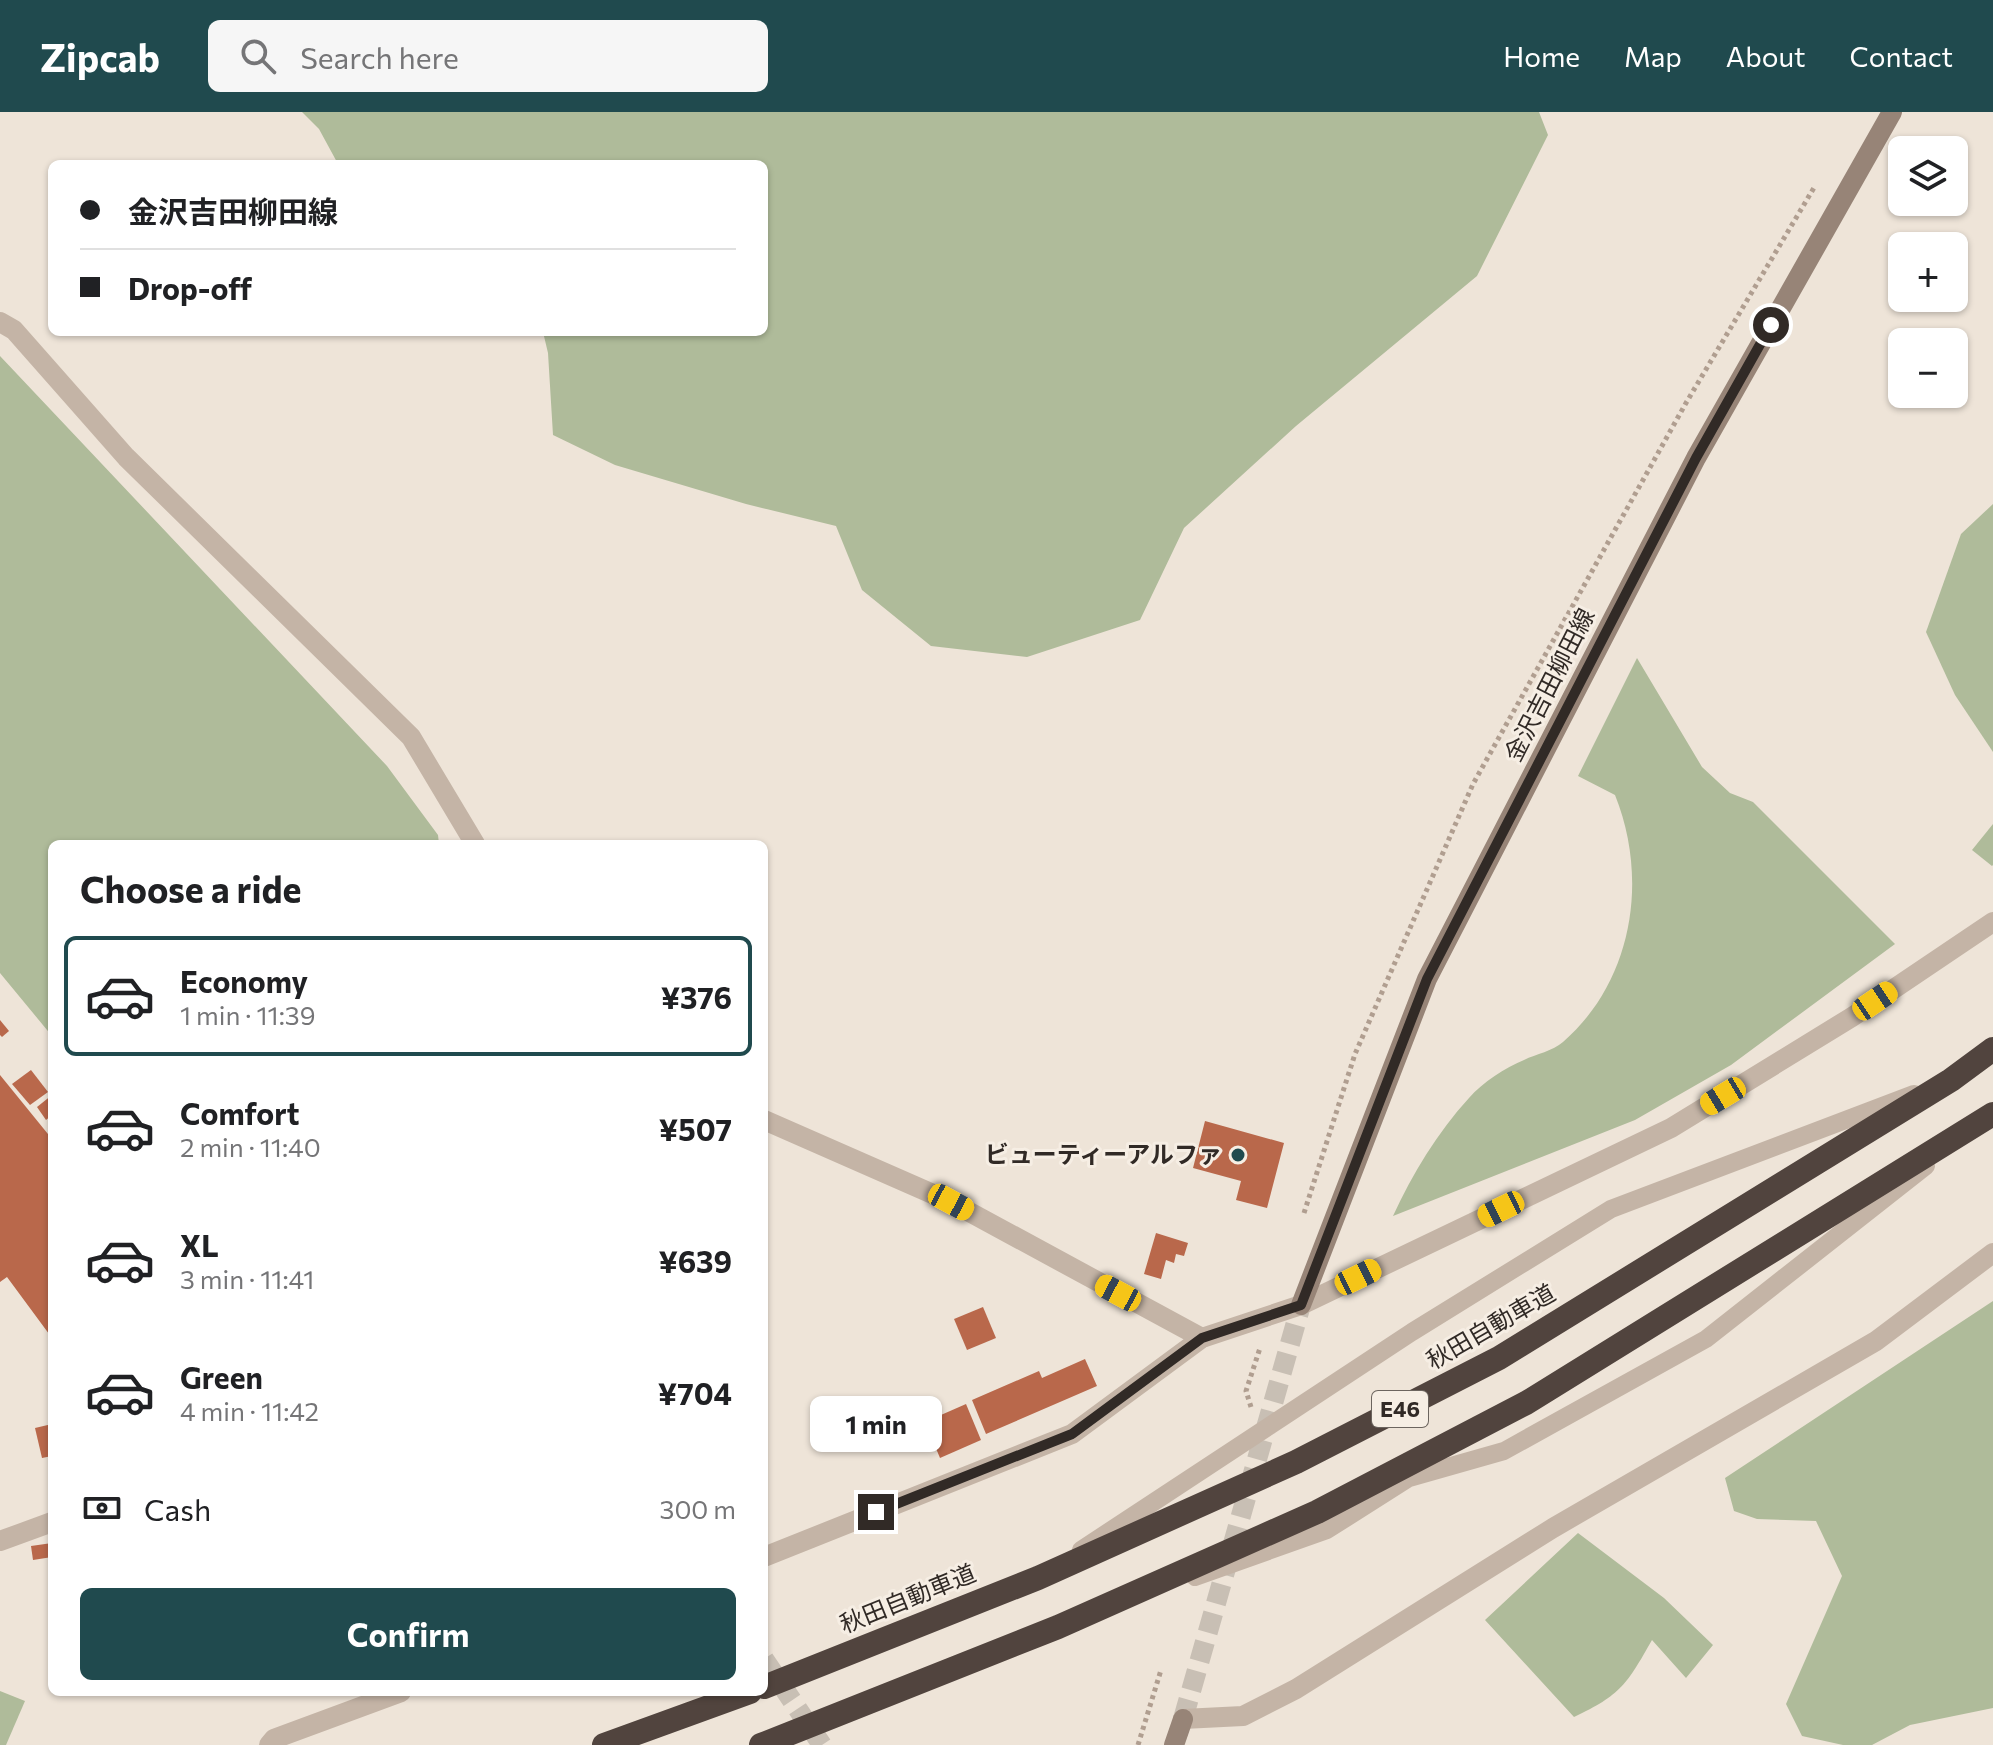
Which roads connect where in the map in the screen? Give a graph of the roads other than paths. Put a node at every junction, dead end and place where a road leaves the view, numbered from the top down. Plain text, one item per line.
1 (1892, 112) edge
2 (0, 322) edge
3 (473, 840) edge
4 (1993, 922) edge
5 (1993, 1049) edge
6 (1951, 1080) junction
7 (1986, 1120) edge
8 (768, 1122) edge
9 (1993, 1253) edge
10 (1301, 1305) junction
11 (1202, 1338) junction
12 (48, 1523) edge
13 (0, 1541) edge
14 (768, 1555) edge
15 (1038, 1578) junction
16 (1058, 1627) junction
17 (768, 1685) edge
18 (390, 1696) edge
19 (739, 1696) edge
20 (1183, 1719) joint
21 (269, 1745) edge
22 (604, 1745) edge
23 (761, 1745) edge
24 (1174, 1745) edge

1 - 10 main road, 金沢吉田柳田線
2 - 3 street
4 - 10 street
5 - 6 highway, 秋田自動車道 / E46
6 - 15 highway, 秋田自動車道 / E46
6 - 15 lane
7 - 16 highway, E46
7 - 16 lane
8 - 11 street
9 - 20 street
10 - 11 street
11 - 14 street
12 - 13 street
15 - 17 highway, 秋田自動車道 / E46
16 - 23 highway, E46
18 - 21 street
19 - 22 highway
20 - 24 main road

